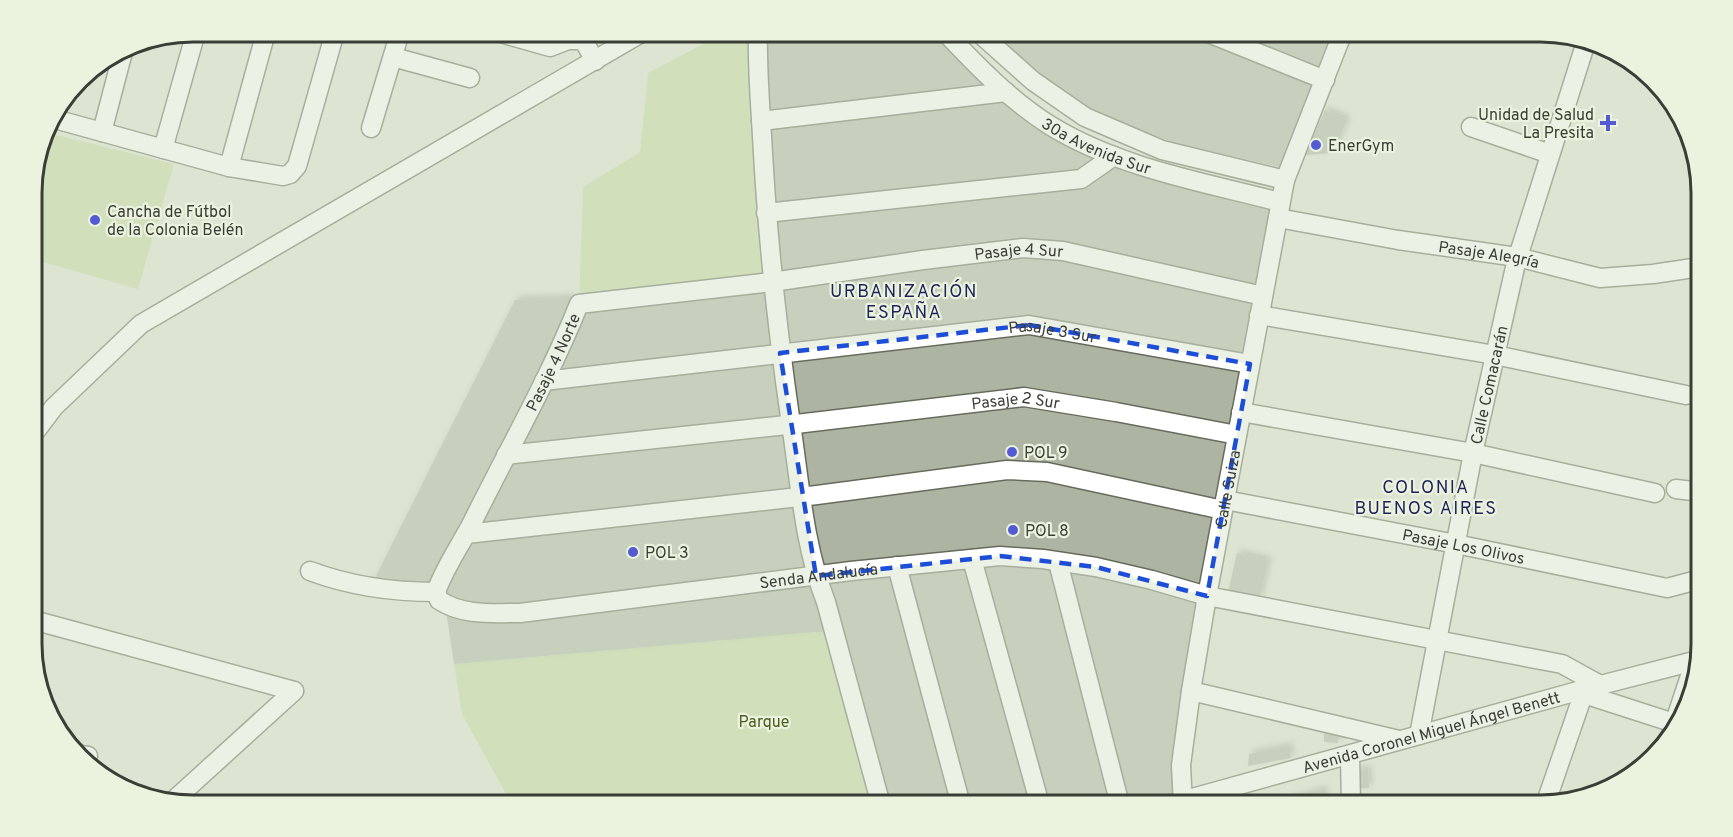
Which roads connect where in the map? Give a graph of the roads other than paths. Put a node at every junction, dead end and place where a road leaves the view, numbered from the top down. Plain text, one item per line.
1 (193, 42) edge
2 (263, 42) edge
3 (332, 42) edge
4 (397, 42) edge
5 (535, 42) edge
6 (562, 42) edge
7 (584, 42) edge
8 (626, 42) edge
9 (758, 42) edge
10 (955, 42) edge
11 (989, 42) edge
12 (1231, 42) edge
13 (1339, 42) edge
14 (1584, 49) edge
15 (393, 57) junction
16 (121, 60) edge
17 (595, 61) junction
18 (470, 78) dead end
19 (1325, 80) junction
20 (1006, 92) junction
21 (1055, 96) junction
22 (1038, 116) junction
23 (60, 121) edge
24 (761, 121) junction
25 (1471, 127) dead end
26 (371, 128) dead end
27 (102, 132) junction
28 (163, 149) junction
29 (1550, 154) junction
30 (1114, 156) junction
31 (229, 167) junction
32 (1285, 180) junction
33 (1279, 210) junction
34 (766, 213) junction
35 (1517, 257) junction
36 (1691, 268) edge
37 (772, 282) junction
38 (1263, 296) junction
39 (1259, 315) junction
40 (780, 353) junction
41 (1495, 355) junction
42 (1250, 364) junction
43 (544, 381) junction
44 (1686, 395) dead end
45 (1241, 412) junction
46 (42, 423) edge
47 (791, 424) junction
48 (1237, 435) junction
49 (1473, 453) junction
50 (506, 455) junction
51 (1676, 489) dead end
52 (1691, 491) edge
53 (1655, 493) dead end
54 (801, 496) junction
55 (1224, 505) junction
56 (466, 534) junction
57 (1456, 544) junction
58 (972, 559) junction
59 (1058, 562) junction
60 (897, 566) junction
61 (310, 571) dead end
62 (816, 576) junction
63 (1691, 582) edge
64 (436, 592) junction
65 (1207, 596) junction
66 (42, 622) edge
67 (1437, 640) junction
68 (1690, 663) edge
69 (1590, 689) junction
70 (1191, 691) junction
71 (1669, 724) edge
72 (1419, 735) junction
73 (1401, 740) junction
74 (1350, 756) junction
75 (180, 795) edge
76 (878, 795) edge
77 (958, 795) edge
78 (1037, 795) edge
79 (1117, 795) edge
80 (1178, 795) edge
81 (1209, 795) edge
82 (1351, 795) edge
83 (1549, 795) edge

1 - 28 street
2 - 31 street
3 - 31 street
4 - 15 street
5 - 6 street
7 - 17 street
8 - 17 street
9 - 24 street
10 - 20 street, 30a Avenida Sur
11 - 21 street, 30a Avenida Sur
12 - 19 street
13 - 19 street, Calle Suiza
14 - 29 street, Calle Comacarán
15 - 18 street
15 - 26 street
16 - 27 street
17 - 46 street
19 - 32 street, Calle Suiza
20 - 22 street, 30a Avenida Sur
20 - 24 street
21 - 22 street
21 - 32 street, 30a Avenida Sur
22 - 30 street, 30a Avenida Sur
23 - 27 street
24 - 34 street
25 - 29 street
27 - 28 street
28 - 31 street
29 - 35 street, Calle Comacarán
30 - 33 street, 30a Avenida Sur
30 - 34 street
32 - 33 street, Calle Suiza
33 - 35 street, Pasaje Alegría
33 - 38 street, Calle Suiza
34 - 37 street
35 - 36 street, Pasaje Alegría
35 - 41 street, Calle Comacarán
37 - 38 street, Pasaje 4 Sur
37 - 40 street
37 - 43 street, Pasaje 4 Norte
38 - 39 street, Calle Suiza
39 - 41 street
39 - 42 street, Calle Suiza
40 - 42 street, Pasaje 3 Sur
40 - 43 street, Pasaje 3 Sur
40 - 47 street
41 - 44 street
41 - 49 street, Calle Comacarán
42 - 45 street, Calle Suiza
43 - 50 street, Pasaje 4 Norte
45 - 48 street, Calle Suiza
45 - 49 street
47 - 48 street, Pasaje 2 Sur
47 - 50 street, Pasaje 2 Sur
47 - 54 street
48 - 55 street, Calle Suiza
49 - 53 street
49 - 57 street, Calle Comacarán
50 - 56 street, Pasaje 4 Norte
51 - 52 street
54 - 55 street, Pasaje Los Olivos
54 - 56 street, Pasaje Los Olivos
54 - 62 street
55 - 57 street, Pasaje Los Olivos
55 - 65 street, Calle Suiza
56 - 64 street, Pasaje 4 Norte
57 - 63 street, Pasaje Los Olivos
57 - 67 street, Calle Comacarán
58 - 59 street, Senda Andalucía
58 - 60 street, Senda Andalucía
58 - 78 street
59 - 65 street, Senda Andalucía
59 - 79 street
60 - 62 street, Senda Andalucía
60 - 77 street
61 - 64 street
62 - 64 street, Senda Andalucía
62 - 76 street
65 - 67 street, Senda Andalucía
65 - 70 street, Calle Suiza
66 - 75 street
67 - 69 street, Senda Andalucía
67 - 72 street, Calle Comacarán
68 - 69 street, Avenida Coronel Miguel Ángel Benett
69 - 71 street, Senda Andalucía
69 - 72 street, Avenida Coronel Miguel Ángel Benett
69 - 83 street
70 - 73 street
70 - 80 street, Calle Suiza
72 - 73 street, Avenida Coronel Miguel Ángel Benett
73 - 74 street, Avenida Coronel Miguel Ángel Benett
74 - 81 street, Avenida Coronel Miguel Ángel Benett
74 - 82 street

